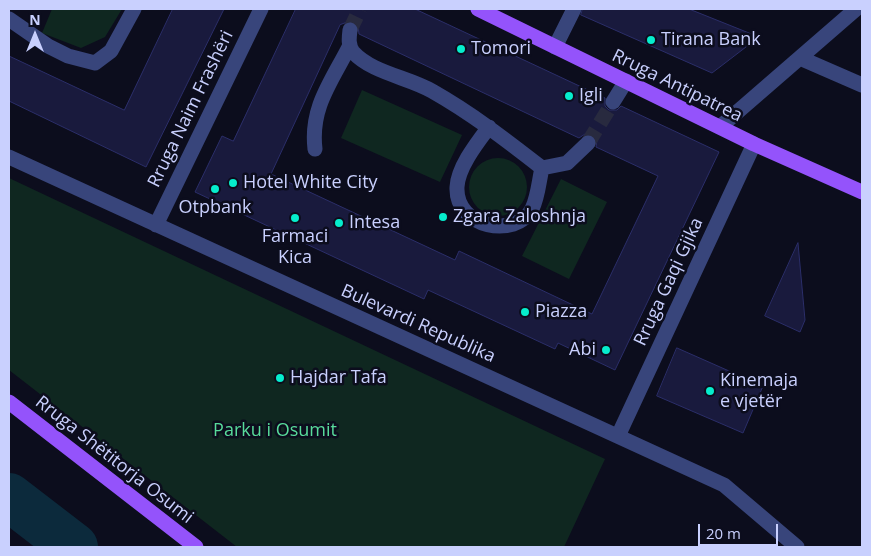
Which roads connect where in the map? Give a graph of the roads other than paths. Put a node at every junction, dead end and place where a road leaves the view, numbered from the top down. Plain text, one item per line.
1 (134, 9) edge
2 (261, 9) edge
3 (478, 9) edge
4 (574, 9) edge
5 (856, 9) edge
6 (9, 19) edge
7 (555, 47) junction
8 (800, 58) junction
9 (626, 81) junction
10 (862, 85) edge
11 (613, 102) tunnel mouth
12 (488, 127) junction
13 (720, 127) junction
14 (588, 143) tunnel mouth
15 (754, 144) junction
16 (315, 149) dead end
17 (9, 157) edge
18 (542, 168) junction
19 (862, 192) edge
20 (156, 225) junction
21 (9, 402) edge
22 (618, 436) junction
23 (196, 547) edge
24 (797, 547) edge

1 - 6 street
2 - 20 street, Rruga Naim Frashëri
3 - 7 main road, Rruga Antipatrea
4 - 7 street
5 - 8 street
7 - 9 main road, Rruga Antipatrea
8 - 10 street
8 - 13 street
9 - 11 street
9 - 13 main road, Rruga Antipatrea
12 - 16 street
12 - 18 street
12 - 18 street
13 - 15 main road, Rruga Antipatrea
14 - 18 street
15 - 19 main road, Rruga Antipatrea
15 - 22 street, Rruga Gaqi Gjika
17 - 20 street, Bulevardi Republika
20 - 22 street, Bulevardi Republika
21 - 23 main road, Rruga Shëtitorja Osumi
22 - 24 street, Bulevardi Republika

